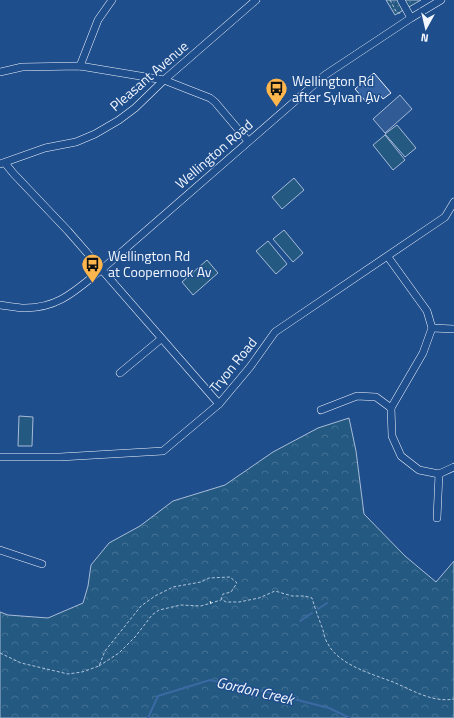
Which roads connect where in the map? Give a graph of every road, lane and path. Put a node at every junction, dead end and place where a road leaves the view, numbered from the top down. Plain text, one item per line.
1 (112, 0) edge
2 (256, 0) edge
3 (390, 0) edge
4 (401, 0) edge
5 (441, 0) edge
6 (402, 13) dead end
7 (411, 18) junction
8 (80, 66) junction
9 (0, 72) edge
10 (164, 80) junction
11 (248, 142) junction
12 (3, 163) edge
13 (454, 202) edge
14 (388, 257) junction
15 (101, 270) junction
16 (0, 304) edge
17 (432, 328) junction
18 (454, 329) edge
19 (161, 339) junction
20 (120, 373) dead end
21 (219, 404) junction
22 (391, 408) junction
23 (321, 410) dead end
24 (0, 457) edge
25 (454, 468) edge
26 (439, 474) junction
27 (437, 518) dead end
28 (0, 550) edge
29 (42, 564) dead end
30 (221, 599) junction
31 (0, 654) edge
32 (99, 666) junction
33 (454, 699) edge

1 - 8 street
2 - 10 street, Pleasant Avenue
3 - 6 path
4 - 7 street
5 - 7 street, Wellington Road
7 - 11 street, Wellington Road
8 - 9 street
8 - 10 street
10 - 11 street
10 - 12 street, Pleasant Avenue
11 - 15 street, Wellington Road
12 - 15 street
13 - 14 street, Tryon Road
14 - 17 street
14 - 21 street, Tryon Road
15 - 16 street, Wellington Road
15 - 19 street
17 - 18 street
17 - 22 street
19 - 20 street
19 - 21 street
21 - 24 street, Tryon Road
22 - 23 street
22 - 26 street
25 - 26 street
26 - 27 street
28 - 29 street
30 - 32 path
30 - 32 path
30 - 33 path
31 - 32 path

